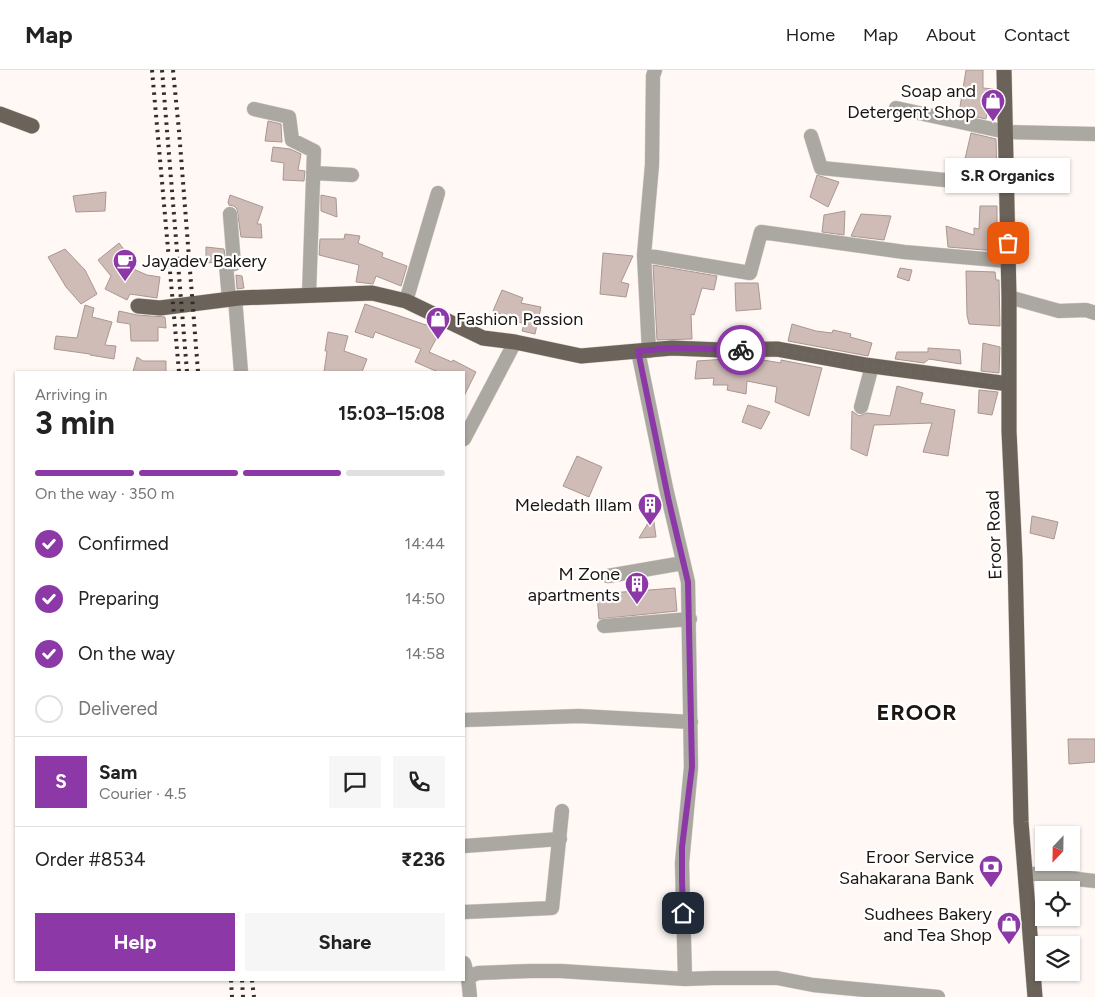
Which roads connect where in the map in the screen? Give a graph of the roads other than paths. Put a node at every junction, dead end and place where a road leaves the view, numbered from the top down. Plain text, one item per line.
1 (656, 70) edge
2 (1004, 70) edge
3 (896, 108) dead end
4 (254, 109) dead end
5 (0, 114) edge
6 (32, 126) dead end
7 (1006, 132) junction
8 (1095, 134) edge
9 (812, 136) dead end
10 (313, 173) junction
11 (352, 175) dead end
12 (1007, 186) junction
13 (438, 192) dead end
14 (230, 214) dead end
15 (644, 255) junction
16 (1008, 262) junction
17 (309, 295) junction
18 (1009, 297) junction
19 (232, 299) junction
20 (406, 300) junction
21 (138, 306) dead end
22 (1095, 313) edge
23 (515, 342) junction
24 (643, 351) junction
25 (872, 366) junction
26 (241, 371) edge
27 (1008, 384) junction
28 (860, 407) dead end
29 (465, 437) edge
30 (683, 563) junction
31 (608, 576) dead end
32 (690, 619) junction
33 (604, 626) dead end
34 (465, 720) edge
35 (691, 722) junction
36 (562, 811) dead end
37 (560, 839) junction
38 (465, 846) edge
39 (1025, 873) junction
40 (1095, 881) edge
41 (465, 912) edge
42 (465, 970) edge
43 (685, 979) junction
44 (470, 997) edge
45 (938, 997) edge
46 (1035, 997) edge

1 - 15 street
2 - 7 main road, Eroor Road
3 - 7 street
4 - 10 street
5 - 6 main road
7 - 8 street
7 - 12 main road, Eroor Road
9 - 12 street
10 - 11 street
10 - 17 street
12 - 16 main road, Eroor Road
13 - 20 street
14 - 19 street
15 - 16 street
15 - 24 street
16 - 18 main road, Eroor Road
17 - 19 main road
17 - 20 main road
18 - 22 street
18 - 27 main road, Eroor Road
19 - 21 main road
19 - 26 street
20 - 23 main road
23 - 24 main road
23 - 29 street
24 - 25 main road
24 - 30 street
25 - 27 main road
25 - 28 street
27 - 39 main road, Eroor Road
30 - 31 street
30 - 32 street
32 - 33 street
32 - 35 street
34 - 35 street
35 - 43 street
36 - 37 street
37 - 38 street
37 - 41 street
39 - 40 street
39 - 46 main road, Eroor Road
42 - 43 street
42 - 44 street
43 - 45 street

